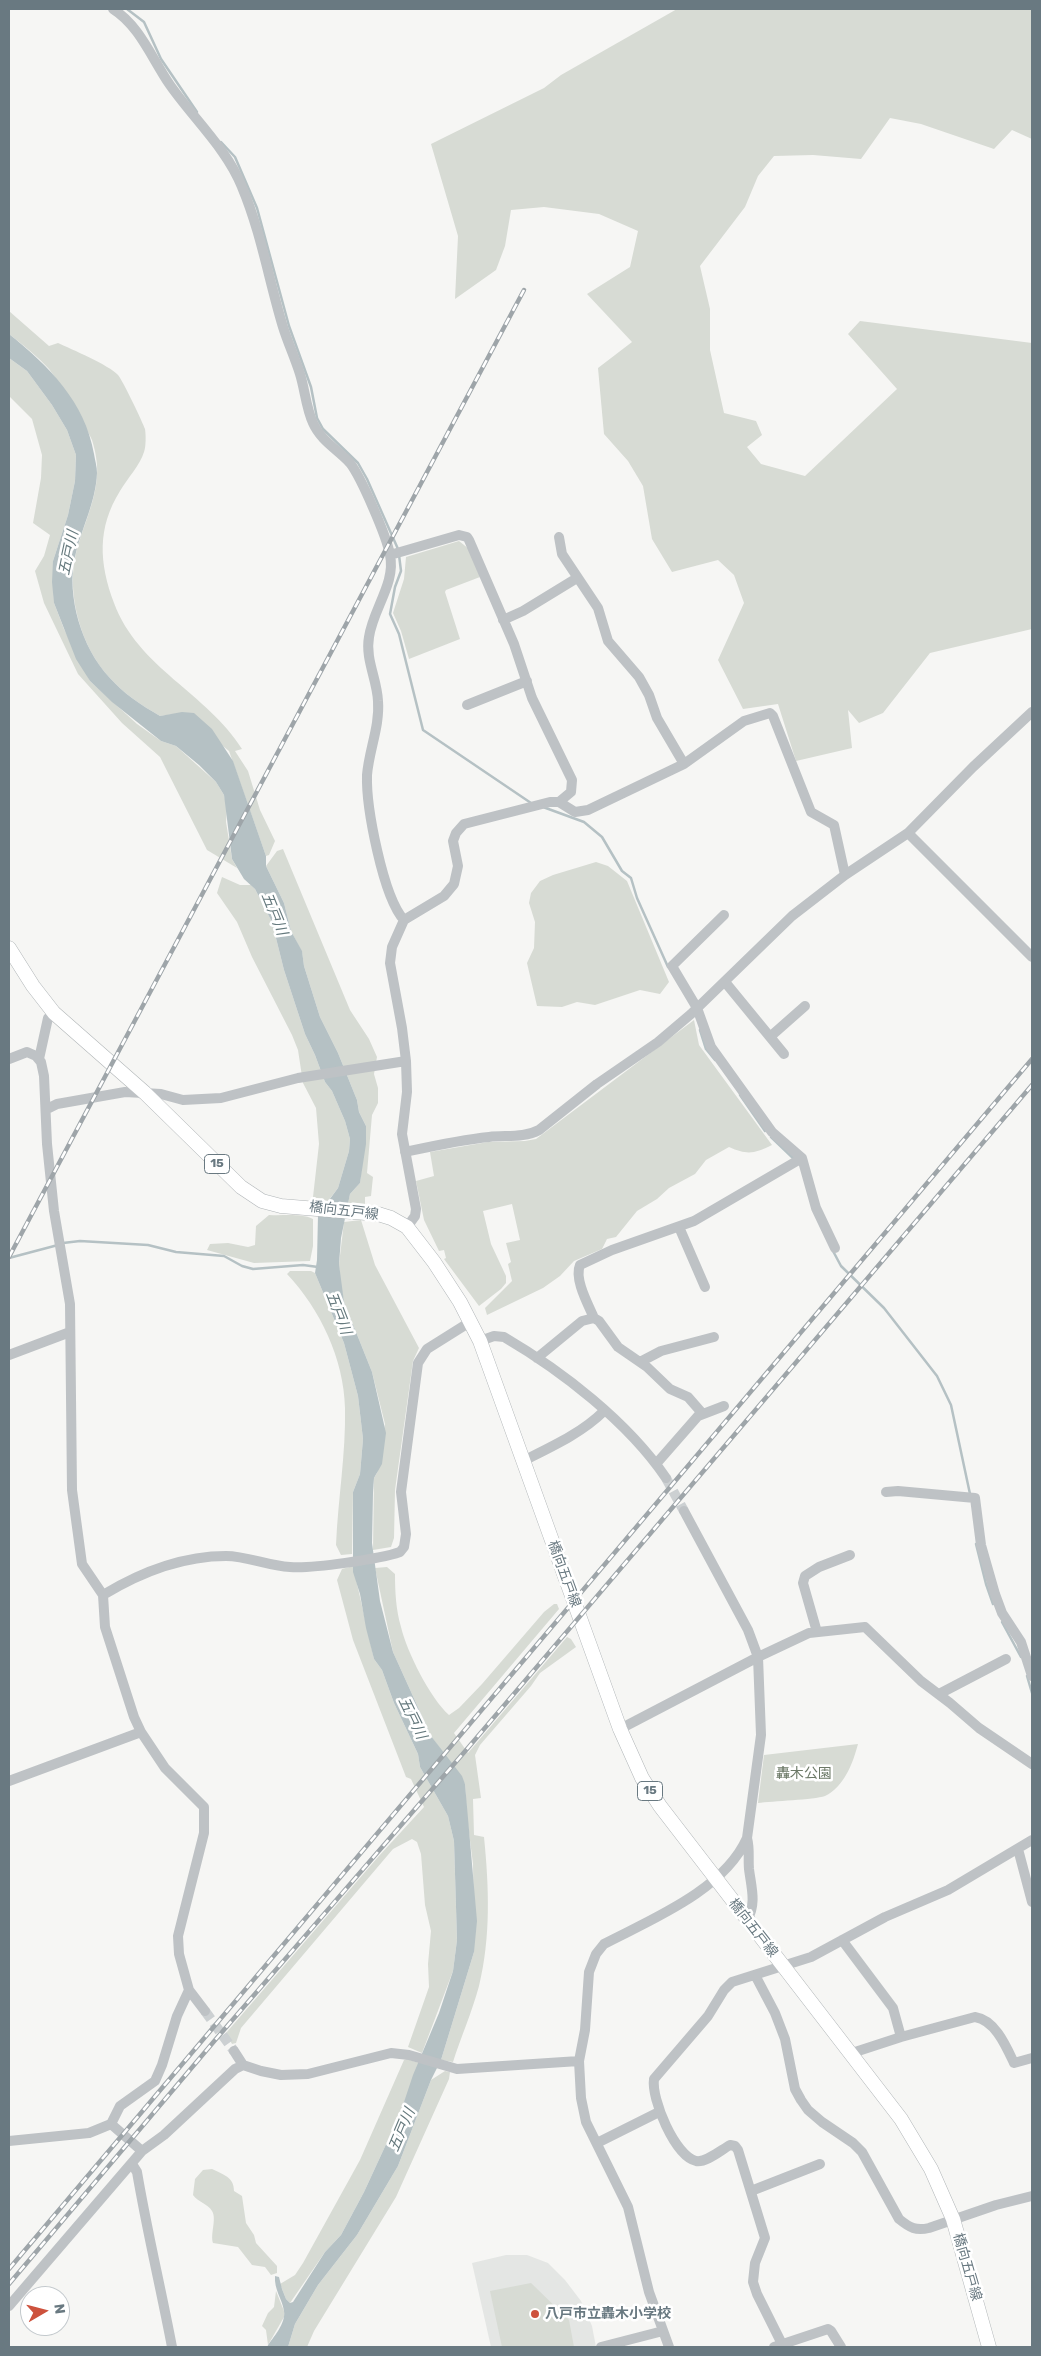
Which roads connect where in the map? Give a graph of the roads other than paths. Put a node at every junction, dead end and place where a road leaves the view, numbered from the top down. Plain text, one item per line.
1 (114, 9) edge
2 (559, 537) dead end
3 (390, 556) junction
4 (577, 578) junction
5 (503, 620) junction
6 (527, 681) junction
7 (467, 705) dead end
8 (1032, 712) edge
9 (684, 764) junction
10 (559, 802) junction
11 (908, 833) junction
12 (846, 874) junction
13 (724, 915) dead end
14 (404, 920) junction
15 (9, 948) edge
16 (1032, 957) edge
17 (725, 982) junction
18 (804, 1006) dead end
19 (697, 1008) junction
20 (54, 1013) junction
21 (770, 1036) junction
22 (784, 1054) dead end
23 (9, 1059) edge
24 (39, 1059) junction
25 (406, 1061) junction
26 (145, 1093) junction
27 (46, 1109) junction
28 (405, 1152) junction
29 (802, 1158) junction
30 (407, 1227) junction
31 (680, 1227) junction
32 (835, 1248) dead end
33 (705, 1287) dead end
34 (594, 1318) junction
35 (470, 1322) junction
36 (70, 1332) junction
37 (714, 1337) dead end
38 (480, 1341) junction
39 (9, 1355) edge
40 (537, 1358) junction
41 (640, 1362) junction
42 (724, 1406) dead end
43 (604, 1411) junction
44 (702, 1413) junction
45 (523, 1461) junction
46 (656, 1464) junction
47 (666, 1478) tunnel mouth
48 (886, 1492) dead end
49 (684, 1511) tunnel mouth
50 (850, 1555) dead end
51 (103, 1595) junction
52 (817, 1632) junction
53 (758, 1657) junction
54 (1006, 1659) dead end
55 (1032, 1676) edge
56 (939, 1694) junction
57 (620, 1729) junction
58 (141, 1732) junction
59 (1032, 1764) edge
60 (9, 1781) edge
61 (746, 1838) junction
62 (1032, 1840) edge
63 (1018, 1848) junction
64 (715, 1878) junction
65 (1032, 1902) edge
66 (747, 1920) junction
67 (842, 1940) junction
68 (783, 1967) junction
69 (755, 1975) junction
70 (189, 1990) junction
71 (205, 2011) tunnel mouth
72 (901, 2037) junction
73 (234, 2051) tunnel mouth
74 (852, 2054) junction
75 (1032, 2058) edge
76 (580, 2061) junction
77 (244, 2064) junction
78 (659, 2112) junction
79 (111, 2124) junction
80 (9, 2141) edge
81 (597, 2143) junction
82 (142, 2151) junction
83 (132, 2164) junction
84 (820, 2164) dead end
85 (751, 2191) junction
86 (1032, 2196) edge
87 (953, 2219) junction
88 (9, 2306) edge
89 (664, 2331) junction
90 (778, 2346) edge
91 (172, 2347) edge
92 (601, 2347) edge
93 (670, 2347) edge
94 (841, 2347) edge
95 (989, 2347) edge

1 - 3 street
2 - 4 street
3 - 5 street
3 - 14 street
4 - 5 street
4 - 9 street
5 - 6 street
6 - 7 street
6 - 10 street
8 - 11 street
9 - 10 street
9 - 12 street
10 - 14 street
11 - 12 street
11 - 16 street
12 - 17 street
13 - 19 street
14 - 25 street
15 - 20 main road, 橋向五戸線 / 15
17 - 19 street
17 - 21 street
18 - 21 street
19 - 28 street
19 - 29 street
20 - 24 street
20 - 26 main road, 橋向五戸線 / 15
21 - 22 street
23 - 24 street
24 - 27 street
25 - 26 street
25 - 28 street
26 - 27 street
26 - 30 main road, 橋向五戸線 / 15
27 - 36 street
28 - 30 street
29 - 31 street
29 - 32 street
30 - 35 main road, 橋向五戸線 / 15
31 - 33 street
31 - 34 street
34 - 40 street
34 - 41 street
35 - 38 main road, 橋向五戸線 / 15
35 - 51 street
36 - 39 street
36 - 51 street
37 - 41 street
38 - 40 street
38 - 45 main road, 橋向五戸線 / 15
40 - 43 street
41 - 44 street
42 - 44 street
43 - 45 street
43 - 46 street
44 - 46 street
45 - 57 main road, 橋向五戸線 / 15
46 - 47 street
48 - 55 street
49 - 53 street
50 - 52 street
51 - 58 street
52 - 53 street
52 - 56 street
53 - 57 street
53 - 61 street
54 - 56 street
56 - 59 street
57 - 64 main road, 橋向五戸線 / 15
58 - 60 street
58 - 70 street
61 - 64 street
61 - 66 street
62 - 63 street
63 - 65 street
63 - 67 street
64 - 66 main road, 橋向五戸線 / 15
64 - 76 street
66 - 68 main road, 橋向五戸線 / 15
67 - 68 street
67 - 72 street
68 - 69 street
68 - 74 main road, 橋向五戸線 / 15
69 - 78 street
69 - 87 street
70 - 71 street
70 - 79 street
72 - 74 street
72 - 75 street
73 - 77 street
74 - 87 main road, 橋向五戸線 / 15
76 - 77 street
76 - 81 street
77 - 82 street
78 - 81 street
78 - 85 street
79 - 80 street
79 - 82 street
81 - 89 street
82 - 83 street
83 - 88 street
83 - 91 street
84 - 85 street
85 - 90 street
86 - 87 street
87 - 95 main road, 橋向五戸線 / 15
89 - 92 street
89 - 93 street
90 - 94 street

